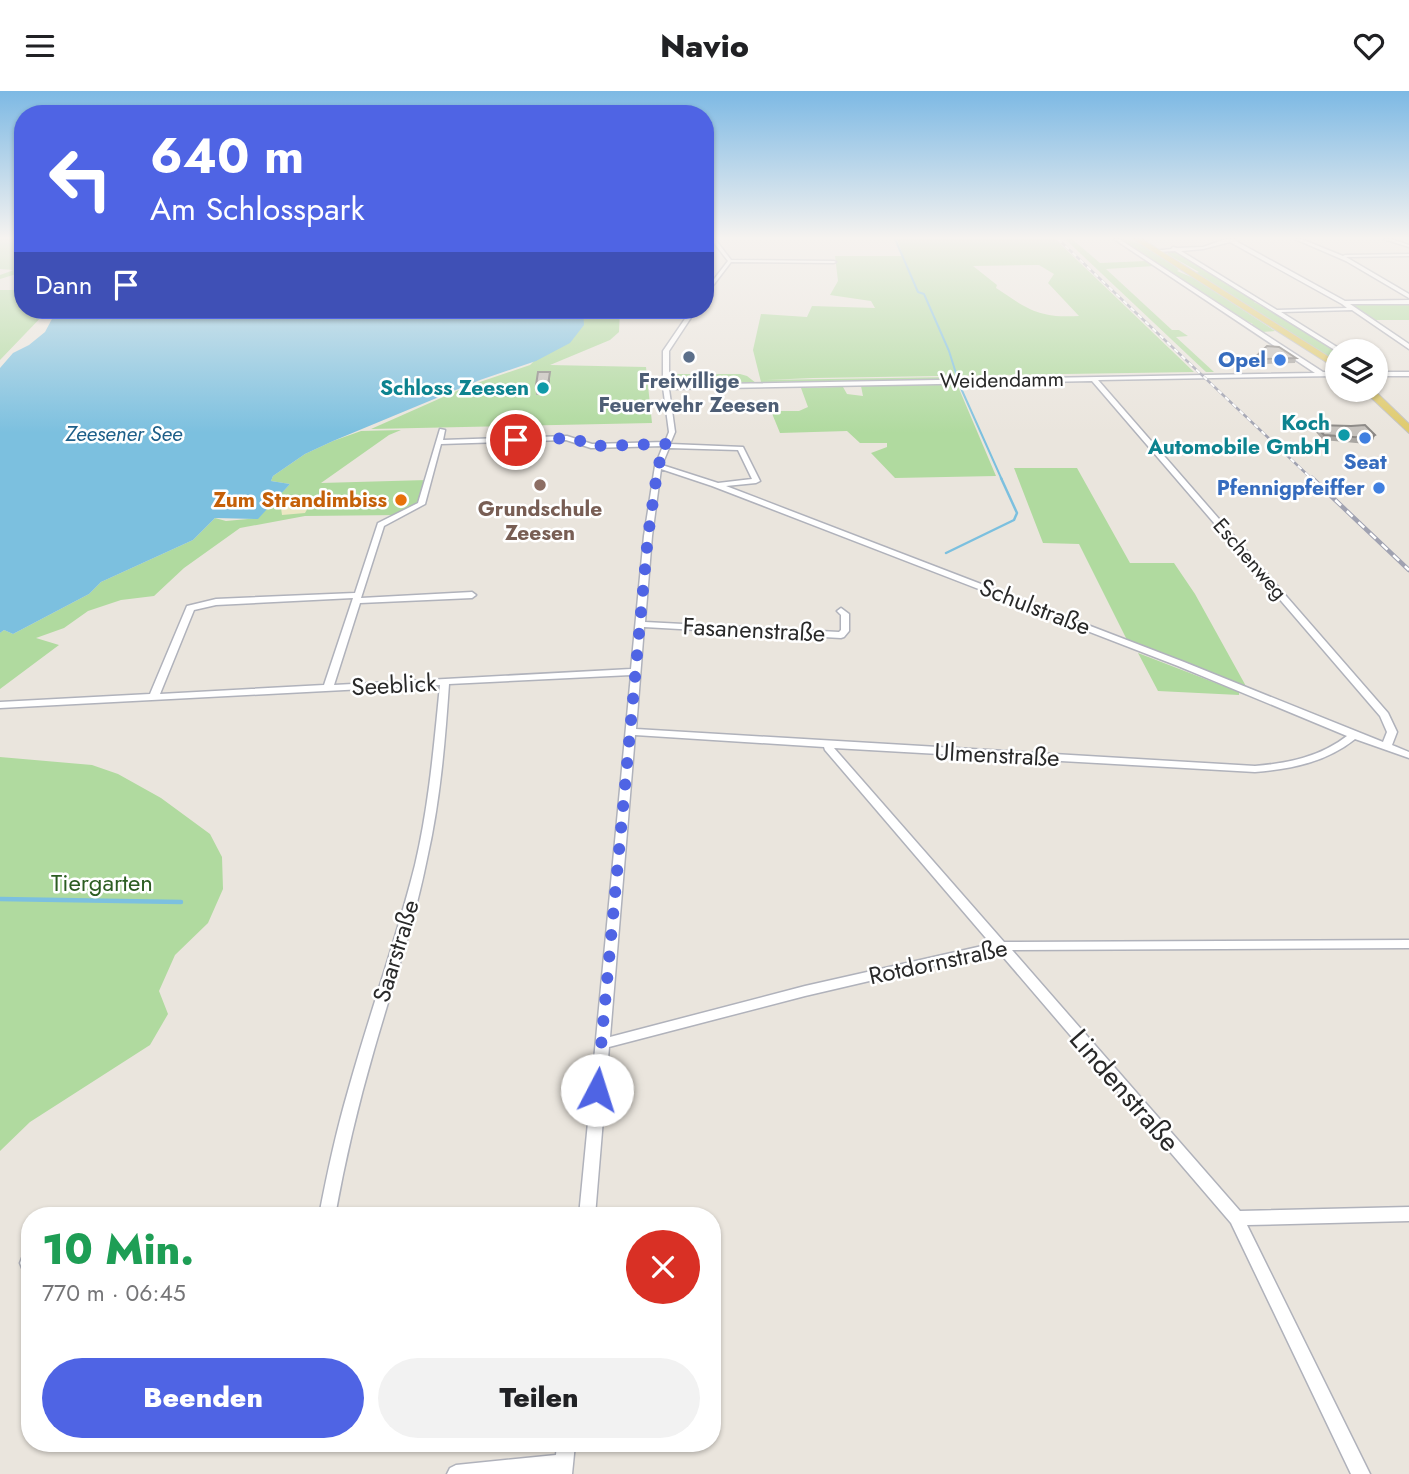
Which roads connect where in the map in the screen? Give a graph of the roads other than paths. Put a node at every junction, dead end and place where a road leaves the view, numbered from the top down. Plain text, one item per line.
1 (1344, 303) edge
2 (1214, 304) edge
3 (1238, 304) edge
4 (1264, 304) edge
5 (1351, 309) junction
6 (1276, 311) junction
7 (687, 319) edge
8 (1325, 341) edge
9 (1409, 348) edge
10 (1325, 358) edge
11 (1322, 374) joint
12 (1388, 374) edge
13 (1409, 374) edge
14 (1093, 378) junction
15 (666, 387) junction
16 (1380, 402) edge
17 (442, 430) dead end
18 (1409, 430) edge
19 (439, 442) junction
20 (667, 445) junction
21 (658, 466) junction
22 (715, 484) junction
23 (472, 595) dead end
24 (357, 598) junction
25 (841, 611) dead end
26 (640, 624) junction
27 (635, 672) junction
28 (445, 682) junction
29 (328, 688) junction
30 (153, 697) junction
31 (0, 705) edge
32 (631, 732) junction
33 (1354, 736) junction
34 (830, 745) junction
35 (1387, 746) junction
36 (1409, 755) edge
37 (1409, 944) edge
38 (1001, 946) junction
39 (602, 1044) junction
40 (329, 1207) edge
41 (588, 1207) edge
42 (1409, 1214) edge
43 (1236, 1218) junction
44 (563, 1469) edge
45 (456, 1474) edge
46 (1361, 1474) edge

1 - 5 street
2 - 11 street
3 - 10 main road
4 - 6 street
5 - 6 street
5 - 9 street
6 - 8 street
7 - 15 street
11 - 14 street, Weidendamm
12 - 13 street
14 - 15 street, Weidendamm
14 - 35 street, Eschenweg
15 - 20 street
16 - 18 main road
17 - 19 street
19 - 20 street
19 - 24 street
20 - 21 street
20 - 22 street
21 - 22 street, Schulstraße
21 - 26 street
22 - 33 street, Schulstraße
23 - 24 street
24 - 29 street
24 - 30 street
25 - 26 street, Fasanenstraße
26 - 27 street
27 - 28 street, Seeblick
27 - 32 street
28 - 29 street, Seeblick
28 - 40 street, Saarstraße
29 - 30 street, Seeblick
30 - 31 street, Seeblick
32 - 34 street, Ulmenstraße
32 - 39 street
33 - 34 street, Ulmenstraße
33 - 35 street, Schulstraße
34 - 38 street, Lindenstraße
35 - 36 street, Schulstraße
37 - 38 street, Rotdornstraße
38 - 39 street, Rotdornstraße
38 - 43 street, Lindenstraße
39 - 41 street
42 - 43 street
43 - 46 street, Lindenstraße
44 - 45 street

